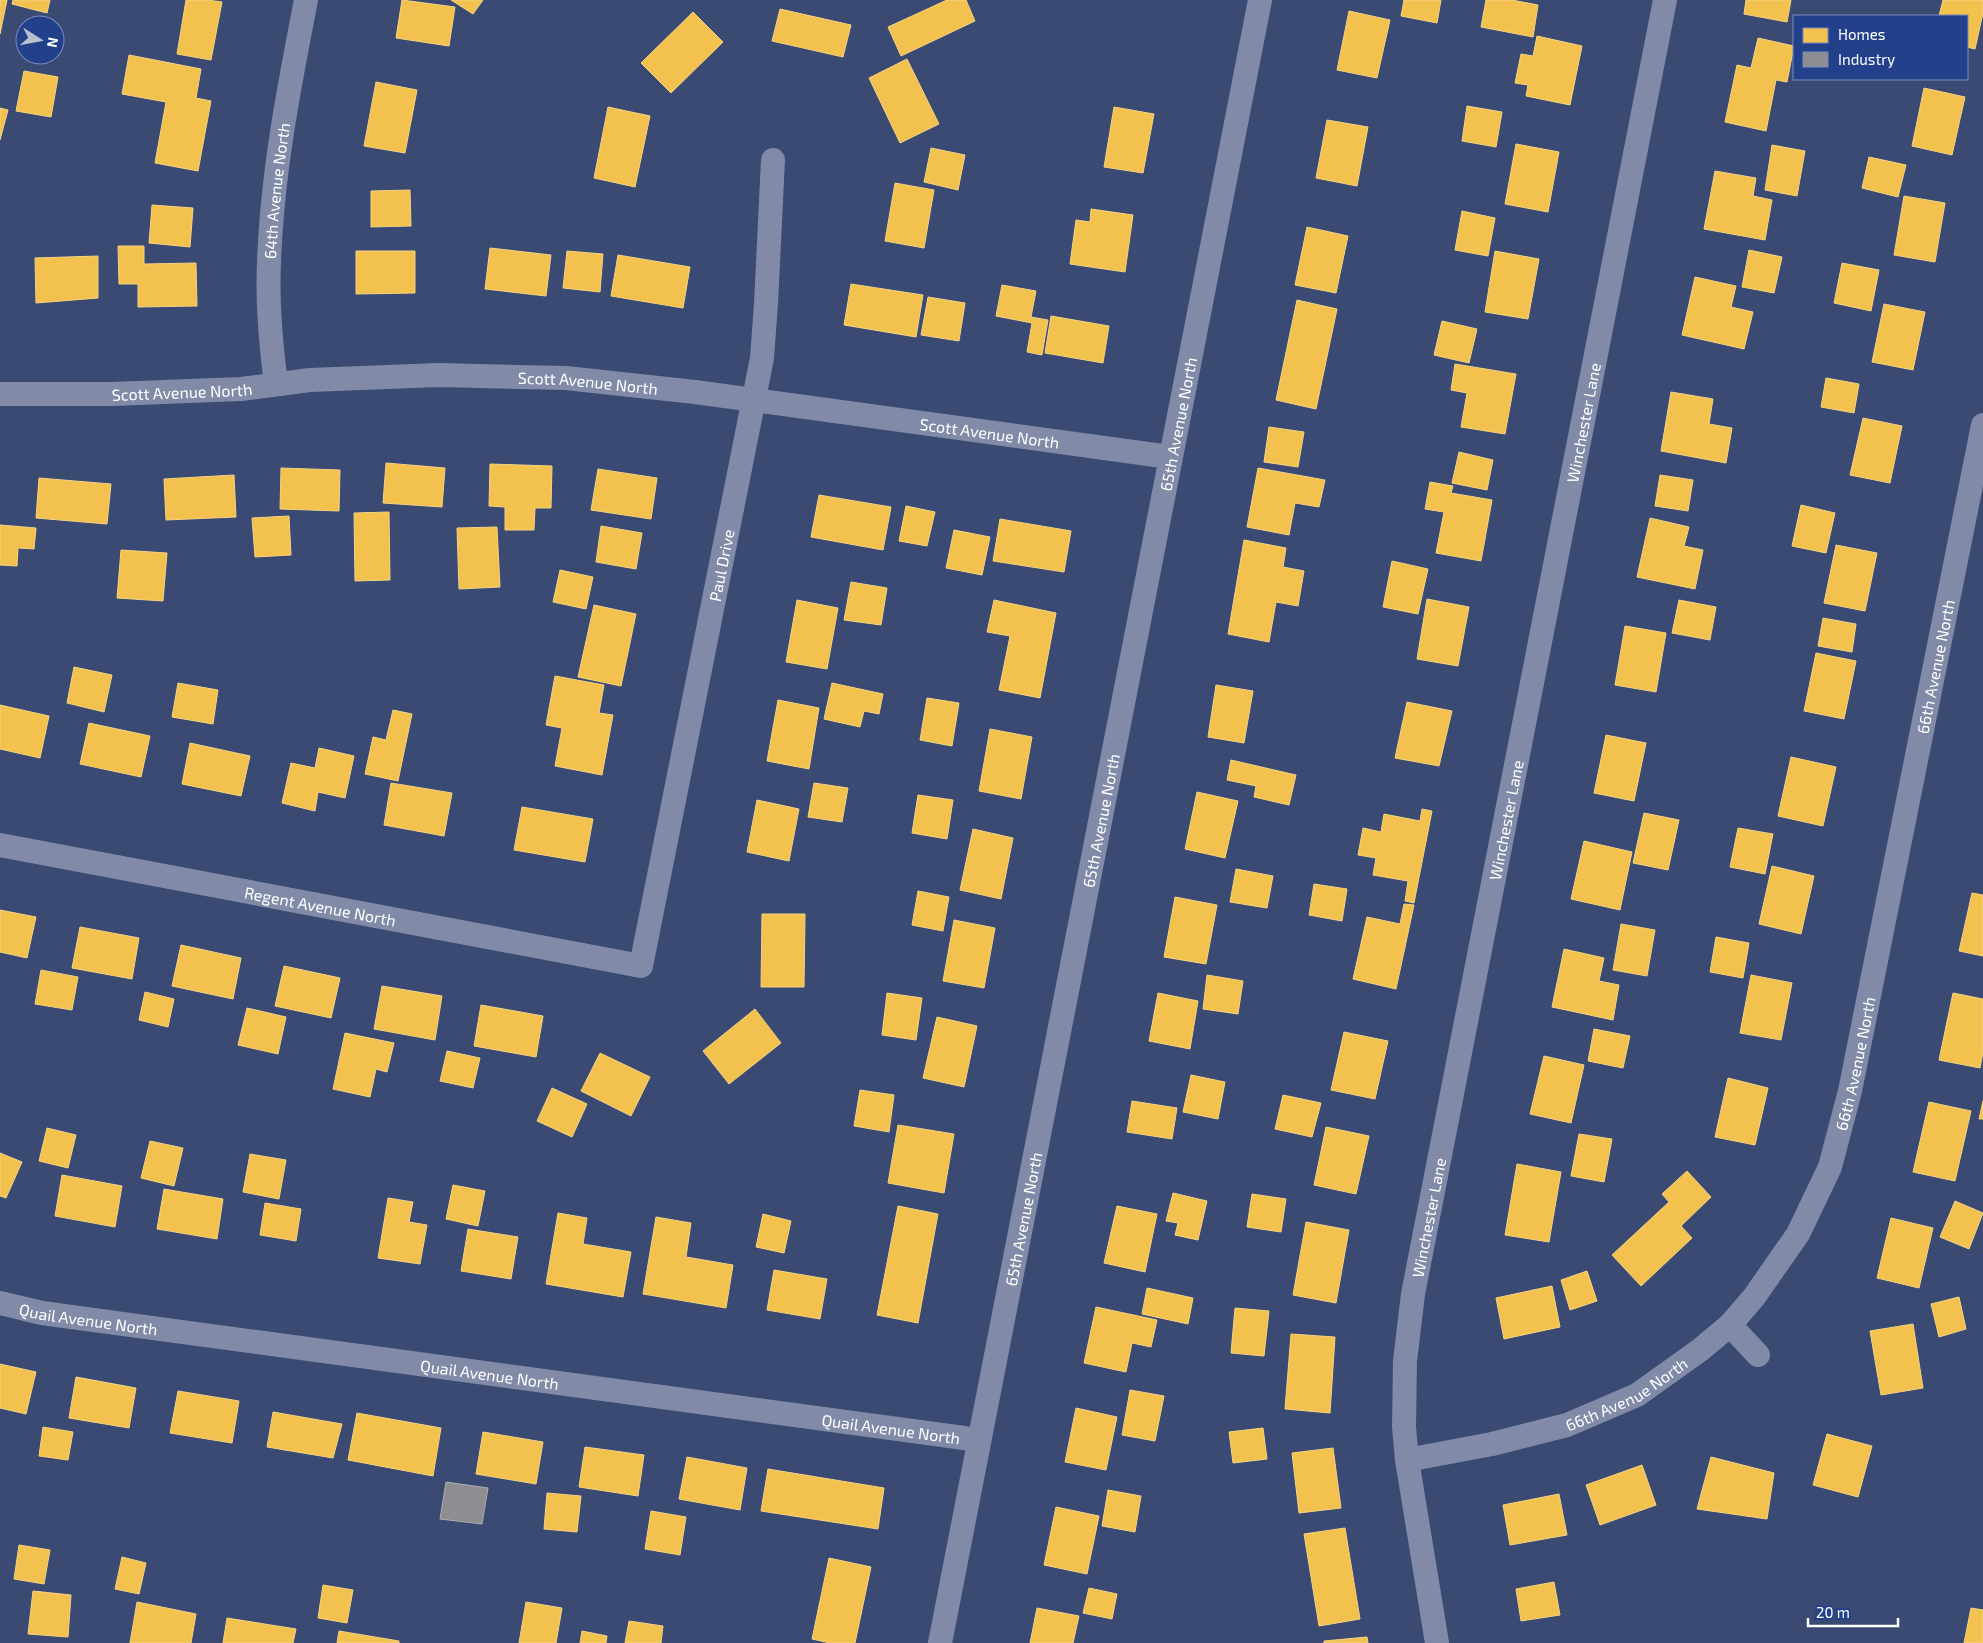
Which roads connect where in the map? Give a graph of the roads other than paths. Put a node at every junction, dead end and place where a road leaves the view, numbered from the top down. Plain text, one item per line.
1 (306, 0) edge
2 (1260, 0) edge
3 (1665, 0) edge
4 (773, 160) dead end
5 (276, 384) junction
6 (0, 394) edge
7 (754, 400) junction
8 (1983, 425) edge
9 (1170, 457) junction
10 (0, 845) edge
11 (642, 966) joint
12 (0, 1303) edge
13 (1730, 1325) junction
14 (1758, 1354) dead end
15 (979, 1440) junction
16 (1407, 1460) junction
17 (940, 1643) edge
18 (1438, 1643) edge

1 - 5 street, 64th Avenue North
2 - 9 street, 65th Avenue North
3 - 16 street, Winchester Lane
4 - 7 street, Paul Drive
5 - 6 street, Scott Avenue North
5 - 7 street, Scott Avenue North
7 - 9 street, Scott Avenue North
7 - 11 street, Paul Drive
8 - 13 street, 66th Avenue North
9 - 15 street, 65th Avenue North
10 - 11 street, Regent Avenue North
12 - 15 street, Quail Avenue North
13 - 14 street
13 - 16 street, 66th Avenue North
15 - 17 street, 65th Avenue North
16 - 18 street, Winchester Lane

